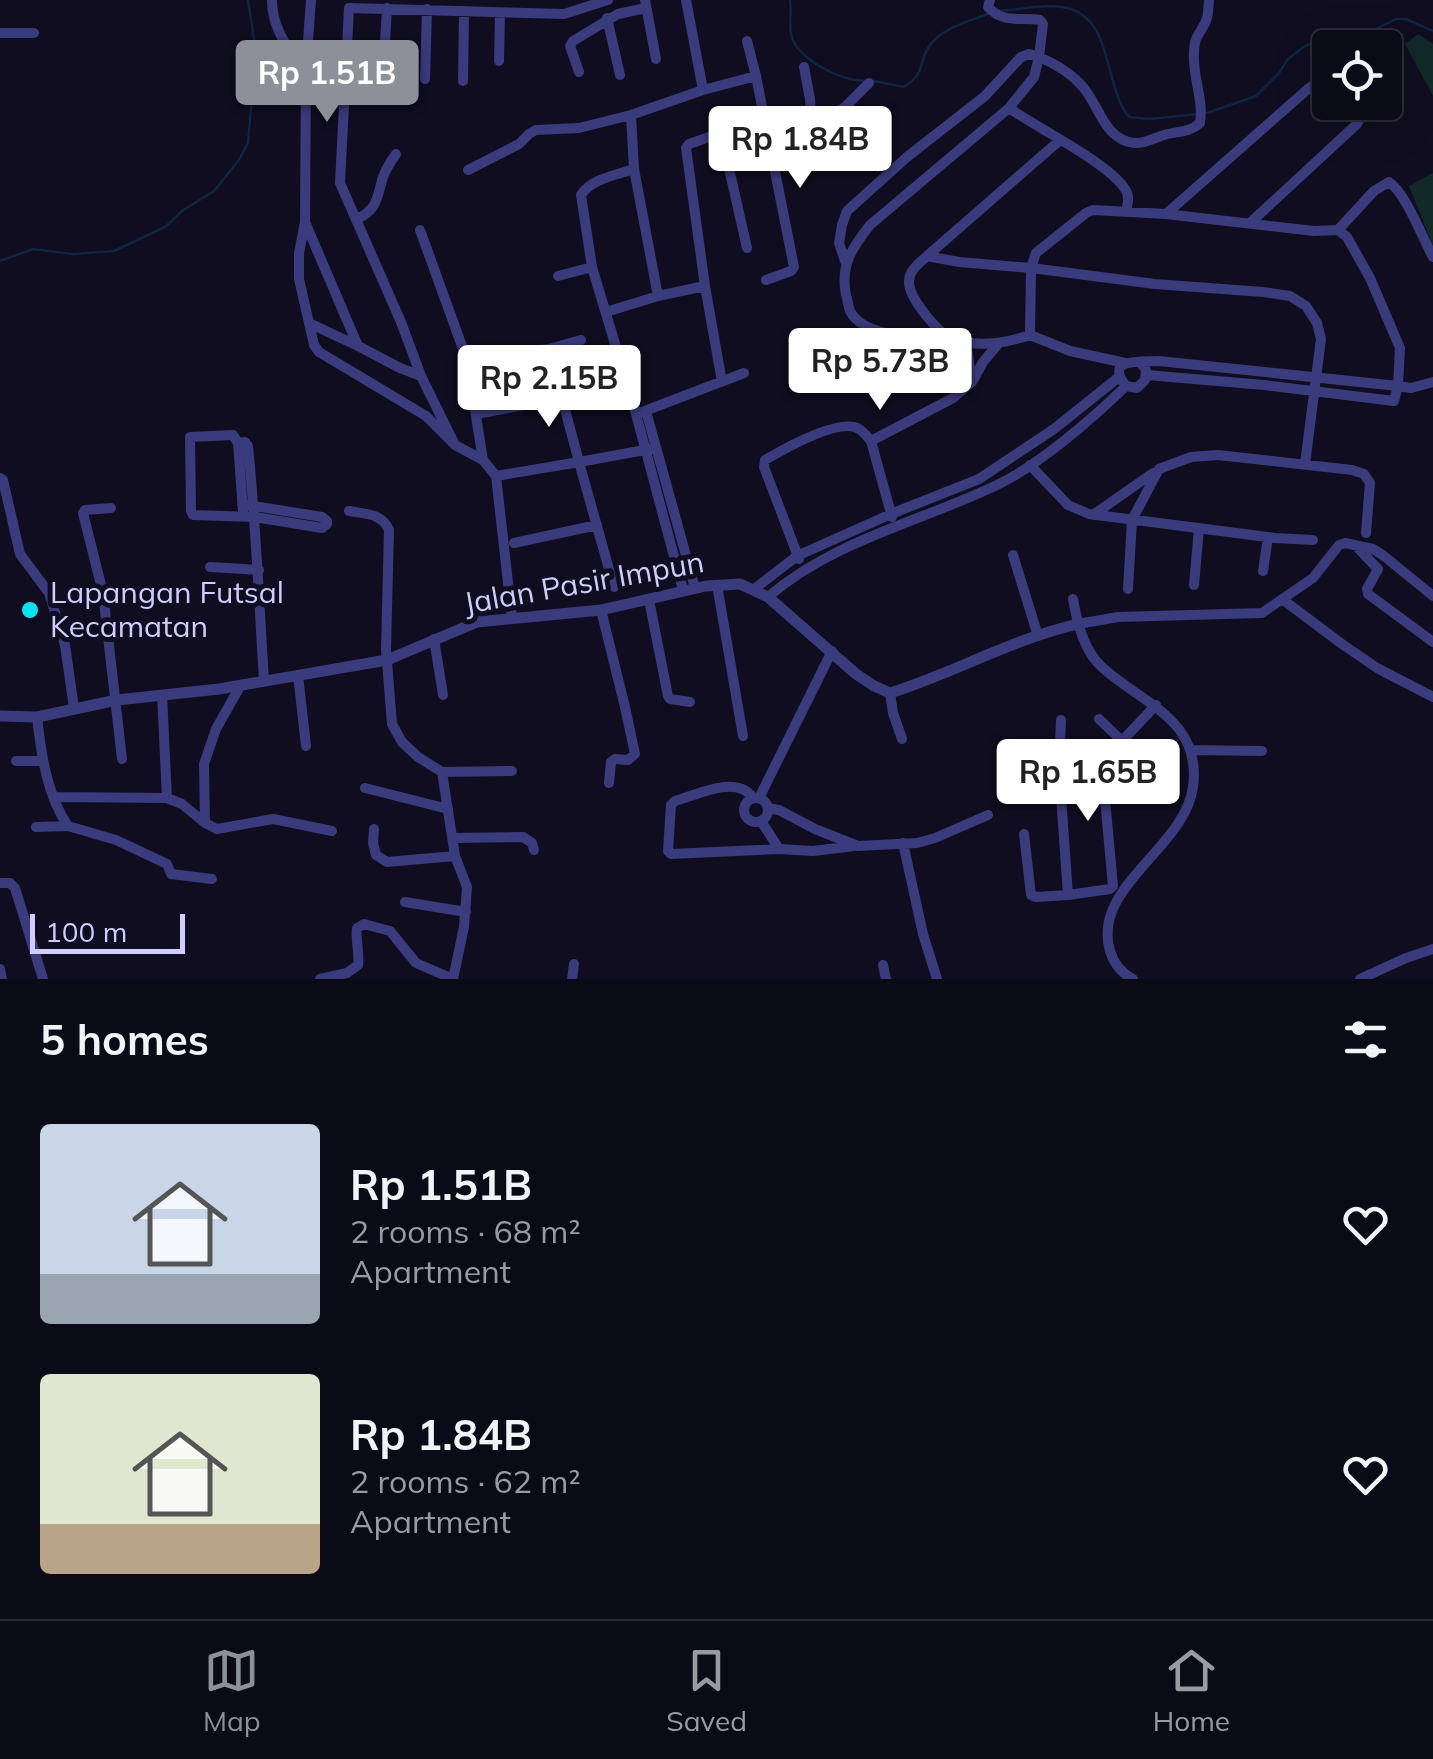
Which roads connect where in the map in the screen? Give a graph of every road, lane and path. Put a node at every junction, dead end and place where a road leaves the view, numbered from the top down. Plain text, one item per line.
1 (272, 0) edge
2 (310, 0) edge
3 (529, 0) edge
4 (608, 0) edge
5 (686, 0) edge
6 (1209, 0) edge
7 (349, 4) edge
8 (646, 4) edge
9 (392, 5) edge
10 (435, 6) edge
11 (483, 6) edge
12 (574, 6) edge
13 (991, 7) edge
14 (464, 11) junction
15 (500, 13) junction
16 (528, 14) junction
17 (607, 18) junction
18 (0, 32) edge
19 (34, 32) dead end
20 (746, 42) dead end
21 (1039, 56) junction
22 (656, 59) dead end
23 (499, 61) dead end
24 (804, 67) dead end
25 (306, 68) junction
26 (348, 69) junction
27 (579, 72) dead end
28 (620, 75) dead end
29 (383, 76) dead end
30 (756, 76) junction
31 (425, 79) dead end
32 (463, 80) dead end
33 (869, 83) dead end
34 (1312, 86) edge
35 (703, 90) junction
36 (1009, 108) junction
37 (631, 115) junction
38 (1360, 120) edge
39 (766, 123) junction
40 (812, 127) junction
41 (721, 133) junction
42 (1059, 141) junction
43 (396, 154) dead end
44 (772, 157) junction
45 (468, 170) dead end
46 (634, 170) junction
47 (1126, 211) junction
48 (1166, 214) junction
49 (357, 219) junction
50 (305, 222) junction
51 (1250, 224) junction
52 (420, 230) dead end
53 (1338, 230) junction
54 (746, 248) dead end
55 (927, 256) junction
56 (1433, 258) edge
57 (846, 261) junction
58 (592, 267) junction
59 (1031, 268) junction
60 (558, 276) dead end
61 (766, 280) dead end
62 (705, 286) junction
63 (658, 296) junction
64 (606, 312) junction
65 (311, 324) junction
66 (1030, 335) junction
67 (952, 338) junction
68 (581, 340) dead end
69 (966, 342) junction
70 (999, 342) junction
71 (358, 346) junction
72 (549, 349) junction
73 (467, 360) junction
74 (1140, 362) junction
75 (1126, 363) junction
76 (744, 373) dead end
77 (1146, 375) junction
78 (421, 376) junction
79 (1317, 378) junction
80 (722, 382) junction
81 (972, 382) junction
82 (1122, 382) junction
83 (1433, 382) edge
84 (1398, 386) junction
85 (1315, 392) junction
86 (561, 398) junction
87 (641, 412) junction
88 (477, 414) junction
89 (871, 441) junction
90 (455, 445) junction
91 (651, 450) junction
92 (483, 460) junction
93 (580, 462) junction
94 (1030, 464) junction
95 (1305, 464) junction
96 (1158, 469) junction
97 (496, 476) junction
98 (0, 478) edge
99 (111, 508) dead end
100 (248, 511) junction
101 (349, 511) dead end
102 (891, 514) junction
103 (1093, 515) junction
104 (1132, 520) junction
105 (597, 525) junction
106 (895, 526) junction
107 (1199, 528) junction
108 (1366, 533) dead end
109 (1268, 537) junction
110 (1313, 540) dead end
111 (514, 543) dead end
112 (1354, 544) junction
113 (685, 550) junction
114 (672, 553) junction
115 (798, 556) junction
116 (1013, 556) dead end
117 (210, 566) dead end
118 (804, 568) junction
119 (260, 570) junction
120 (1264, 571) dead end
121 (717, 585) junction
122 (1194, 585) dead end
123 (614, 588) dead end
124 (1128, 588) dead end
125 (689, 589) junction
126 (753, 590) junction
127 (768, 596) junction
128 (1433, 596) edge
129 (1073, 599) dead end
130 (1282, 599) junction
131 (649, 600) junction
132 (600, 610) junction
133 (512, 618) junction
134 (1078, 624) junction
135 (1038, 636) junction
136 (434, 639) junction
137 (1433, 642) edge
138 (832, 652) junction
139 (387, 660) junction
140 (298, 675) junction
141 (264, 681) junction
142 (237, 686) junction
143 (890, 693) junction
144 (162, 695) junction
145 (442, 695) dead end
146 (1433, 697) edge
147 (117, 700) junction
148 (690, 702) dead end
149 (1156, 704) junction
150 (74, 708) junction
151 (0, 716) edge
152 (38, 717) junction
153 (1061, 720) dead end
154 (1099, 720) dead end
155 (743, 736) dead end
156 (902, 739) dead end
157 (1122, 741) junction
158 (306, 746) dead end
159 (1191, 750) junction
160 (1262, 751) dead end
161 (122, 759) dead end
162 (16, 761) dead end
163 (43, 761) junction
164 (1102, 767) junction
165 (1059, 768) junction
166 (512, 771) dead end
167 (442, 772) junction
168 (608, 783) dead end
169 (365, 788) dead end
170 (54, 797) junction
171 (167, 798) junction
172 (756, 798) junction
173 (768, 808) junction
174 (448, 809) junction
175 (988, 815) dead end
176 (761, 821) junction
177 (205, 823) junction
178 (68, 826) junction
179 (36, 827) dead end
180 (374, 828) dead end
181 (332, 831) dead end
182 (1024, 834) dead end
183 (452, 838) junction
184 (903, 843) junction
185 (858, 846) junction
186 (779, 849) junction
187 (534, 850) dead end
188 (456, 856) junction
189 (212, 879) dead end
190 (0, 882) edge
191 (1068, 894) junction
192 (405, 902) dead end
193 (466, 912) junction
194 (1433, 948) edge
195 (574, 964) dead end
196 (882, 965) dead end
197 (0, 969) edge
198 (1120, 976) edge
199 (2, 978) edge
200 (940, 978) edge
201 (43, 979) edge
202 (320, 979) edge
203 (453, 979) edge
204 (572, 979) edge
205 (886, 979) edge
206 (1133, 979) edge
207 (1360, 979) edge

1 - 25 street
2 - 25 street
3 - 16 street
4 - 12 street
5 - 35 street
6 - 21 street
7 - 9 street
7 - 26 street
8 - 17 street
8 - 22 street
9 - 10 street
9 - 29 street
10 - 14 street
10 - 31 street
11 - 14 street
11 - 15 street
12 - 16 street
13 - 21 street
14 - 32 street
15 - 16 street
15 - 23 street
17 - 27 street
17 - 28 street
18 - 19 street
20 - 30 street
21 - 36 street
21 - 57 street
24 - 40 street
25 - 26 street
25 - 50 street
26 - 49 street
30 - 35 street
30 - 39 street
33 - 40 street
34 - 48 street
35 - 37 street
36 - 42 street
36 - 57 street
37 - 45 street
37 - 46 street
38 - 51 street
39 - 41 street
39 - 44 street
40 - 44 street
41 - 54 street
41 - 62 street
42 - 47 street
42 - 55 street
43 - 49 street
44 - 61 street
46 - 58 street
46 - 63 street
47 - 48 street
47 - 59 street
48 - 51 street
49 - 78 street
50 - 65 street
50 - 71 street
51 - 53 street
52 - 73 street
53 - 56 street
53 - 84 street
55 - 59 street
55 - 67 street
57 - 67 street
58 - 60 street
58 - 64 street
59 - 66 street
59 - 79 street
62 - 63 street
62 - 80 street
63 - 64 street
64 - 87 street
65 - 71 street
65 - 90 street
66 - 70 street
66 - 75 street
67 - 69 street
68 - 72 street
69 - 70 street
69 - 81 street
70 - 81 street
71 - 78 street
72 - 73 street
72 - 86 street
73 - 88 street
74 - 75 street
74 - 77 street
74 - 79 street
75 - 82 street
76 - 80 street
77 - 82 street
77 - 85 street
78 - 90 street
79 - 84 street
79 - 85 street
80 - 87 street
81 - 89 street
82 - 94 street
82 - 102 street
83 - 84 street
84 - 85 street
85 - 95 street
86 - 88 street
86 - 93 street
87 - 91 street
88 - 92 street
89 - 102 street
89 - 115 street
90 - 92 street
91 - 93 street
91 - 113 street
91 - 114 street
92 - 97 street
93 - 97 street
93 - 105 street
94 - 103 street
94 - 106 street
95 - 96 street
95 - 108 street
96 - 103 street
96 - 104 street
97 - 133 street
98 - 150 street
99 - 147 street
100 - 100 street
100 - 100 street
100 - 119 street
101 - 139 street
102 - 106 street
102 - 115 street
103 - 104 street
104 - 107 street
104 - 124 street
105 - 111 street
105 - 123 street
106 - 118 street
107 - 109 street
107 - 122 street
109 - 110 street
109 - 120 street
112 - 128 street
112 - 130 street
112 - 137 street
113 - 114 street
113 - 125 street
114 - 125 street
115 - 118 street
115 - 126 street
116 - 135 street
117 - 119 street
118 - 127 street
119 - 141 street
121 - 125 street, Jalan Pasir Impun
121 - 126 street, Jalan Pasir Impun
121 - 155 street
125 - 131 street, Jalan Pasir Impun
126 - 127 street, Jalan Pasir Impun
127 - 138 street, Jalan Pasir Impun
129 - 134 street
130 - 134 street
130 - 146 street
131 - 132 street, Jalan Pasir Impun
131 - 148 street
132 - 133 street, Jalan Pasir Impun
132 - 168 street
133 - 136 street, Jalan Pasir Impun
134 - 135 street
134 - 149 street
135 - 143 street
136 - 139 street, Jalan Pasir Impun
136 - 145 street
138 - 143 street, Jalan Pasir Impun
138 - 172 street
139 - 140 street, Jalan Pasir Impun
139 - 167 street
140 - 141 street, Jalan Pasir Impun
140 - 158 street
141 - 142 street, Jalan Pasir Impun
142 - 144 street, Jalan Pasir Impun
142 - 177 street
143 - 156 street
144 - 147 street, Jalan Pasir Impun
144 - 171 street
147 - 150 street, Jalan Pasir Impun
147 - 161 street
149 - 157 street
149 - 159 street
150 - 152 street, Jalan Pasir Impun
151 - 152 street, Jalan Pasir Impun
152 - 163 street
153 - 165 street
154 - 157 street
157 - 164 street
159 - 160 street
159 - 198 street
162 - 163 street
163 - 170 street
164 - 165 street
164 - 191 street
165 - 191 street
166 - 167 street
167 - 174 street
169 - 174 street
170 - 171 street
170 - 178 street
171 - 177 street
172 - 173 street
172 - 176 street
172 - 186 street
173 - 176 street
173 - 185 street
174 - 183 street
175 - 184 street
176 - 186 street
177 - 181 street
178 - 179 street
178 - 189 street
180 - 188 street
182 - 191 street
183 - 187 street
183 - 188 street
184 - 185 street
184 - 200 street
185 - 186 street
188 - 193 street
190 - 201 street
192 - 193 street
193 - 203 street
194 - 207 street
195 - 204 street
196 - 205 street
197 - 199 street
198 - 206 street
202 - 203 street

